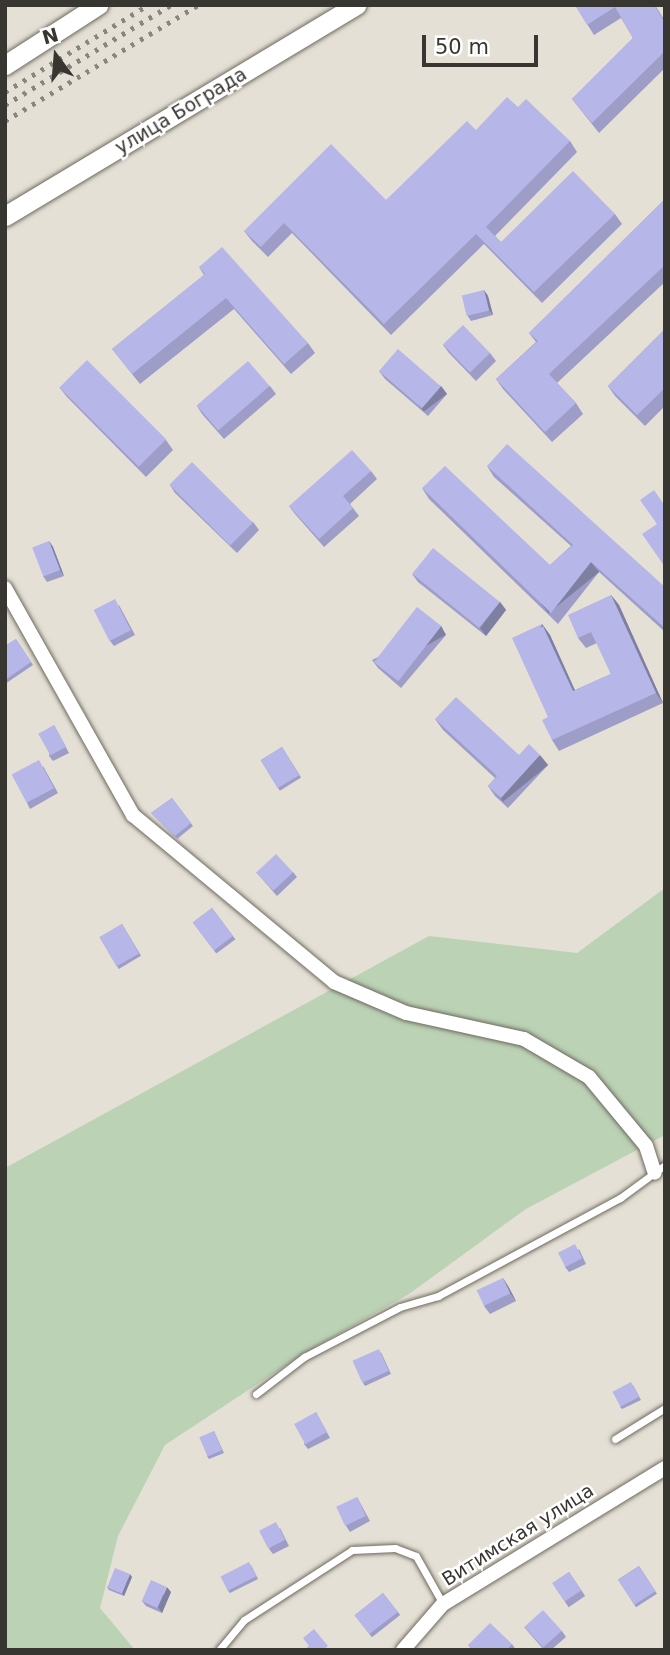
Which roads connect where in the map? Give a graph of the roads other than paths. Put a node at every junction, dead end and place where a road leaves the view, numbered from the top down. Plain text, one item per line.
1 (98, 5) edge
2 (356, 5) edge
3 (5, 65) edge
4 (5, 216) edge
5 (5, 588) edge
6 (660, 1169) edge
7 (256, 1394) dead end
8 (665, 1408) edge
9 (615, 1439) dead end
10 (665, 1468) edge
11 (443, 1604) junction
12 (219, 1650) edge
13 (403, 1650) edge

1 - 3 main road
2 - 4 main road, улица Бограда
5 - 6 street
6 - 7 lane
8 - 9 lane
10 - 11 street, Витимская улица
11 - 12 lane
11 - 13 street, Витимская улица

